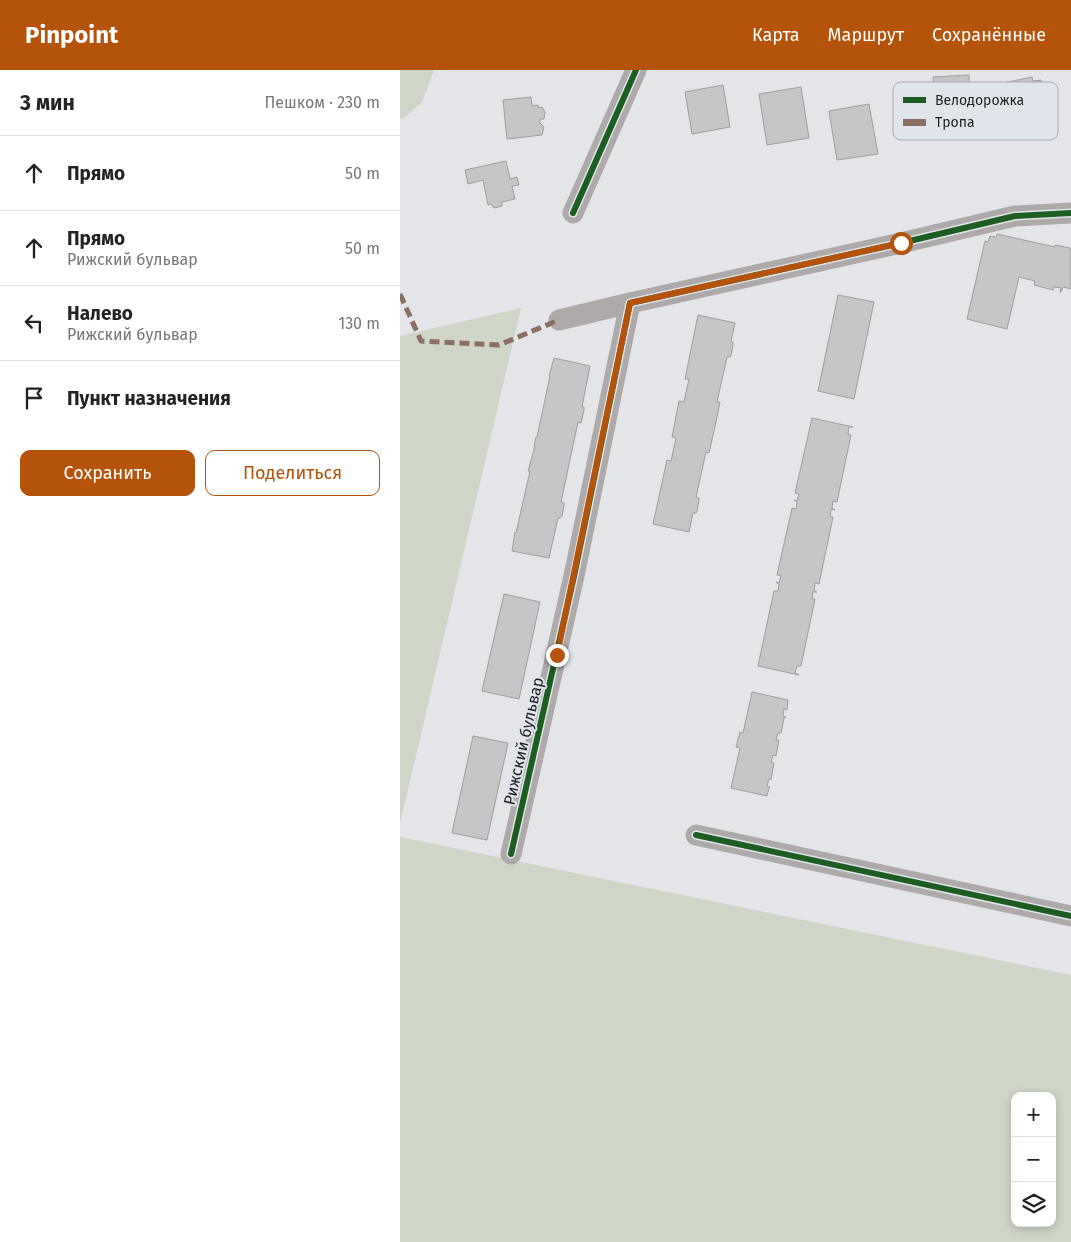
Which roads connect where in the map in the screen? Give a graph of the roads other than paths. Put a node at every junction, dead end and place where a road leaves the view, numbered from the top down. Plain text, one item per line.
1 (636, 70) edge
2 (572, 213) dead end
3 (1071, 213) edge
4 (630, 303) junction
5 (559, 320) dead end
6 (696, 834) dead end
7 (511, 854) dead end
8 (1071, 916) edge

1 - 2 street
3 - 4 street
4 - 5 street
4 - 7 street, Рижский бульвар
6 - 8 street

